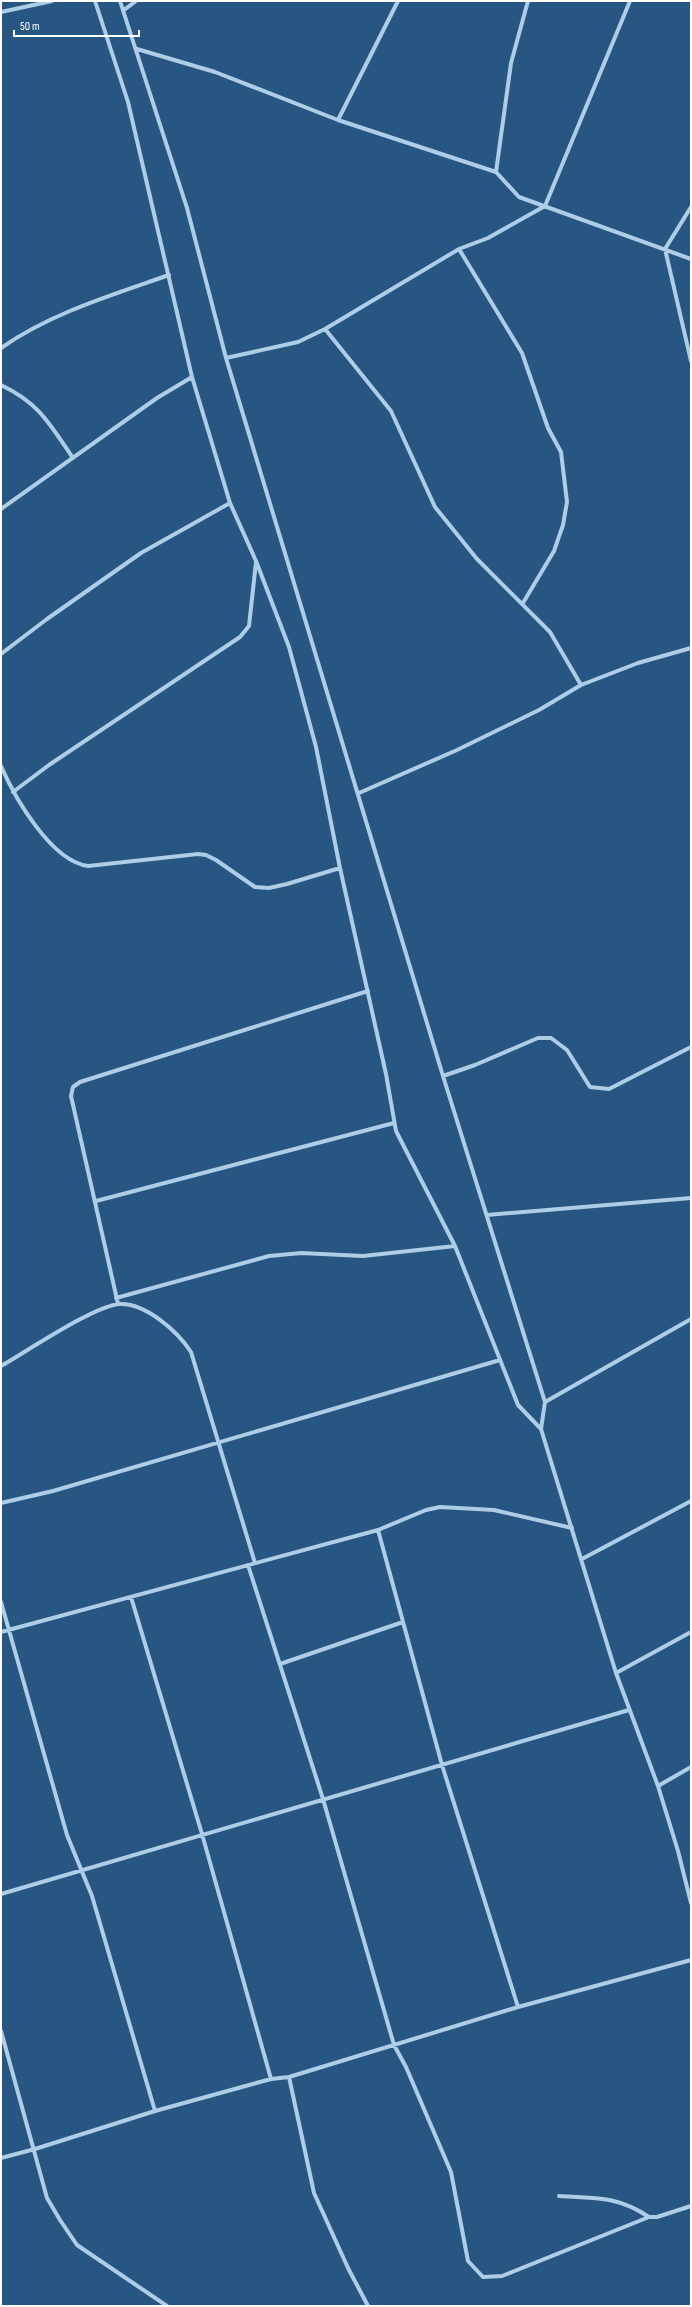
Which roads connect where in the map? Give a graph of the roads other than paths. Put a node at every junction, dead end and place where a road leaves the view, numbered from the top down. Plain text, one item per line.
1 (52, 1) edge
2 (95, 1) edge
3 (120, 1) edge
4 (136, 1) edge
5 (398, 1) edge
6 (528, 1) edge
7 (630, 1) edge
8 (124, 10) junction
9 (1, 12) edge
10 (137, 49) junction
11 (338, 120) junction
12 (496, 172) junction
13 (545, 206) junction
14 (691, 207) edge
15 (459, 249) junction
16 (665, 249) junction
17 (691, 259) edge
18 (168, 275) junction
19 (326, 329) junction
20 (1, 348) edge
21 (226, 358) junction
22 (691, 361) edge
23 (192, 377) junction
24 (1, 385) edge
25 (73, 458) junction
26 (230, 503) junction
27 (1, 510) edge
28 (256, 561) junction
29 (523, 603) junction
30 (691, 648) edge
31 (1, 654) edge
32 (581, 686) junction
33 (1, 766) edge
34 (13, 792) junction
35 (359, 793) junction
36 (340, 868) junction
37 (368, 991) junction
38 (691, 1047) edge
39 (443, 1076) junction
40 (394, 1123) junction
41 (691, 1198) edge
42 (96, 1201) junction
43 (487, 1215) junction
44 (455, 1246) junction
45 (116, 1298) junction
46 (118, 1304) junction
47 (691, 1319) edge
48 (500, 1360) junction
49 (1, 1366) edge
50 (545, 1402) junction
51 (541, 1429) junction
52 (219, 1441) junction
53 (691, 1501) edge
54 (1, 1503) edge
55 (572, 1528) junction
56 (378, 1530) junction
57 (582, 1559) junction
58 (256, 1563) junction
59 (248, 1565) junction
60 (131, 1596) junction
61 (1, 1602) edge
62 (403, 1622) junction
63 (8, 1630) junction
64 (1, 1632) edge
65 (691, 1632) edge
66 (280, 1664) junction
67 (616, 1672) junction
68 (630, 1710) junction
69 (442, 1765) junction
70 (691, 1767) edge
71 (658, 1786) junction
72 (323, 1799) junction
73 (202, 1834) junction
74 (81, 1869) junction
75 (1, 1894) edge
76 (691, 1900) edge
77 (691, 1960) edge
78 (518, 2007) junction
79 (1, 2031) edge
80 (394, 2045) junction
81 (289, 2077) junction
82 (271, 2079) junction
83 (154, 2111) junction
84 (35, 2149) junction
85 (1, 2158) edge
86 (560, 2196) dead end
87 (691, 2206) edge
88 (649, 2217) junction
89 (166, 2306) edge
90 (368, 2306) edge

1 - 9 street
2 - 18 street
3 - 8 street
4 - 8 street
5 - 11 street
6 - 12 street
7 - 13 street
8 - 10 street
10 - 11 street
10 - 21 street
11 - 12 street
12 - 13 street
13 - 15 street
13 - 16 street
14 - 16 street
15 - 19 street
15 - 29 street
16 - 17 street
16 - 22 street
18 - 20 street
18 - 23 street
19 - 21 street
19 - 29 street
21 - 35 street
23 - 25 street
23 - 26 street
24 - 25 street
25 - 27 street
26 - 28 street
26 - 31 street
28 - 34 street
28 - 36 street
29 - 32 street
30 - 32 street
32 - 35 street
33 - 34 street
34 - 36 street
35 - 39 street
36 - 37 street
37 - 40 street
37 - 42 street
38 - 39 street
39 - 43 street
40 - 42 street
40 - 44 street
41 - 43 street
42 - 45 street
43 - 50 street
44 - 45 street
44 - 48 street
45 - 46 street
46 - 49 street
46 - 52 street
47 - 50 street
48 - 51 street
48 - 52 street
50 - 51 street
51 - 55 street
52 - 54 street
52 - 58 street
53 - 57 street
55 - 56 street
55 - 57 street
56 - 58 street
56 - 62 street
57 - 67 street
58 - 59 street
59 - 60 street
59 - 66 street
60 - 63 street
60 - 73 street
61 - 63 street
62 - 66 street
62 - 69 street
63 - 64 street
63 - 74 street
65 - 67 street
66 - 72 street
67 - 68 street
68 - 69 street
68 - 71 street
69 - 72 street
69 - 78 street
70 - 71 street
71 - 76 street
72 - 73 street
72 - 80 street
73 - 74 street
73 - 82 street
74 - 75 street
74 - 83 street
77 - 78 street
78 - 80 street
79 - 84 street
80 - 81 street
80 - 88 street
81 - 82 street
81 - 90 street
82 - 83 street
83 - 84 street
84 - 85 street
84 - 89 street
86 - 88 street
87 - 88 street

